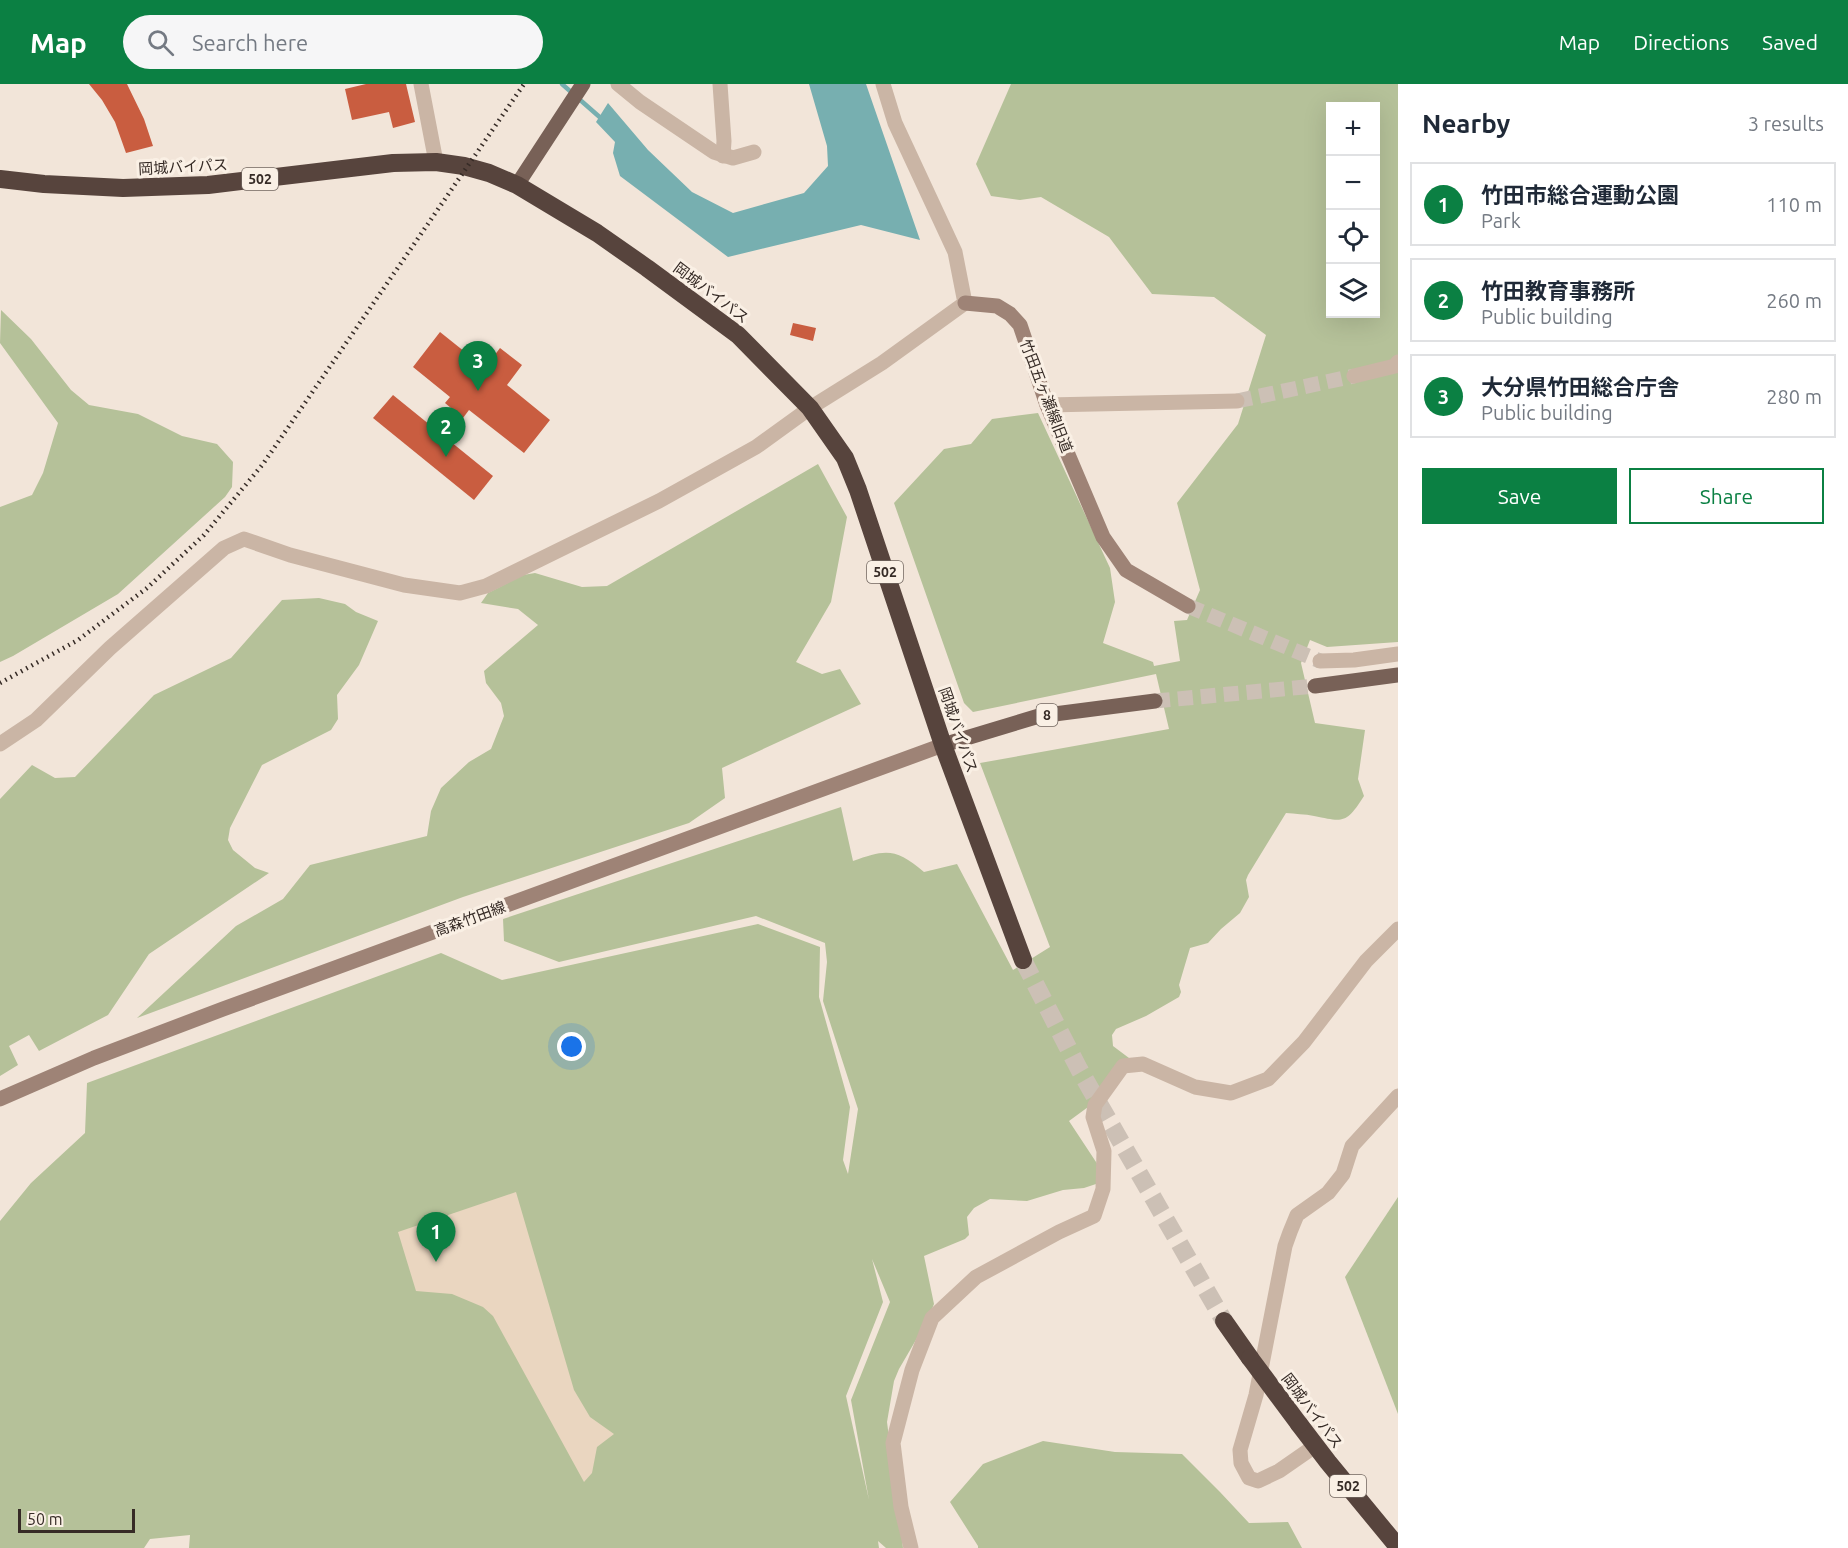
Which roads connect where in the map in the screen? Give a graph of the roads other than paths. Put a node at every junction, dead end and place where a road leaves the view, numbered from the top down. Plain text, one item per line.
1 (421, 84) edge
2 (583, 84) edge
3 (618, 84) edge
4 (720, 84) edge
5 (883, 84) edge
6 (754, 152) dead end
7 (723, 156) junction
8 (436, 162) junction
9 (0, 178) edge
10 (517, 185) junction
11 (965, 303) junction
12 (1398, 362) edge
13 (1354, 376) tunnel mouth
14 (1237, 400) tunnel mouth
15 (1047, 405) junction
16 (810, 408) junction
17 (1188, 606) tunnel mouth
18 (1398, 654) edge
19 (1320, 662) tunnel mouth
20 (1398, 675) edge
21 (1316, 686) tunnel mouth
22 (1155, 701) tunnel mouth
23 (0, 744) edge
24 (943, 745) junction
25 (1398, 929) edge
26 (1023, 960) tunnel mouth
27 (1398, 1096) edge
28 (0, 1100) edge
29 (1224, 1321) tunnel mouth
30 (1316, 1446) junction
31 (1398, 1547) edge
32 (911, 1548) edge

1 - 8 street
2 - 10 main road
3 - 7 street
4 - 7 street
5 - 11 street
6 - 7 street
8 - 9 highway, 岡城バイパス / 502
8 - 10 highway, 岡城バイパス / 502
10 - 16 highway, 岡城バイパス / 502
11 - 15 main road, 竹田五ヶ瀬線旧道
11 - 16 street
12 - 13 street
14 - 15 street
15 - 17 main road, 竹田五ヶ瀬線旧道
16 - 23 street
16 - 24 highway, 岡城バイパス / 502
18 - 19 street
20 - 21 main road
22 - 24 main road, 8
24 - 26 highway, 岡城バイパス / 502
24 - 28 main road, 高森竹田線
25 - 32 street
27 - 30 street
29 - 30 highway, 岡城バイパス / 502, bridge
30 - 31 highway, 岡城バイパス / 502

